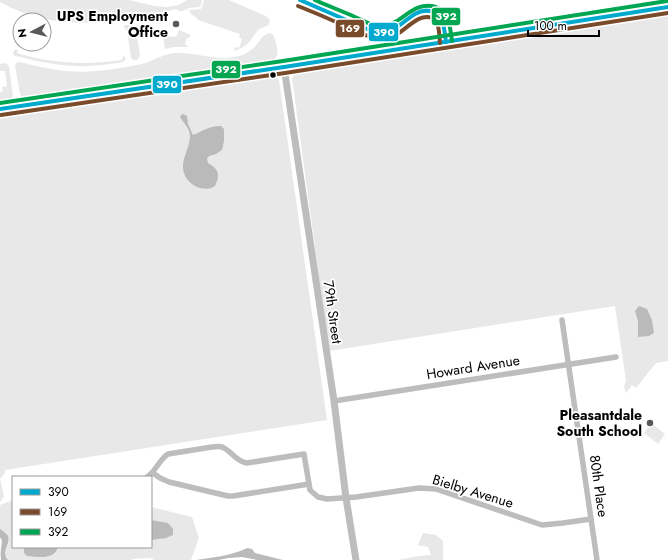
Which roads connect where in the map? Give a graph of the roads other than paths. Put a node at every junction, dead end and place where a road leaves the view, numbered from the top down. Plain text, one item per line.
1 (668, 7) edge
2 (284, 67) junction
3 (0, 109) edge
4 (562, 320) dead end
5 (616, 357) dead end
6 (568, 364) junction
7 (334, 401) junction
8 (153, 473) junction
9 (149, 476) edge
10 (309, 484) junction
11 (346, 498) junction
12 (591, 518) junction
13 (356, 560) edge
14 (597, 560) edge

1 - 2 main road
2 - 3 main road
2 - 7 street, 79th Street
4 - 6 street, 80th Place
5 - 6 street, Howard Avenue
6 - 7 street, Howard Avenue
6 - 12 street, 80th Place
7 - 11 street, 79th Street
8 - 9 street
8 - 10 street
8 - 10 street
10 - 11 street, Bielby Avenue
11 - 12 street, Bielby Avenue
11 - 13 street, 79th Street
12 - 14 street, 80th Place

